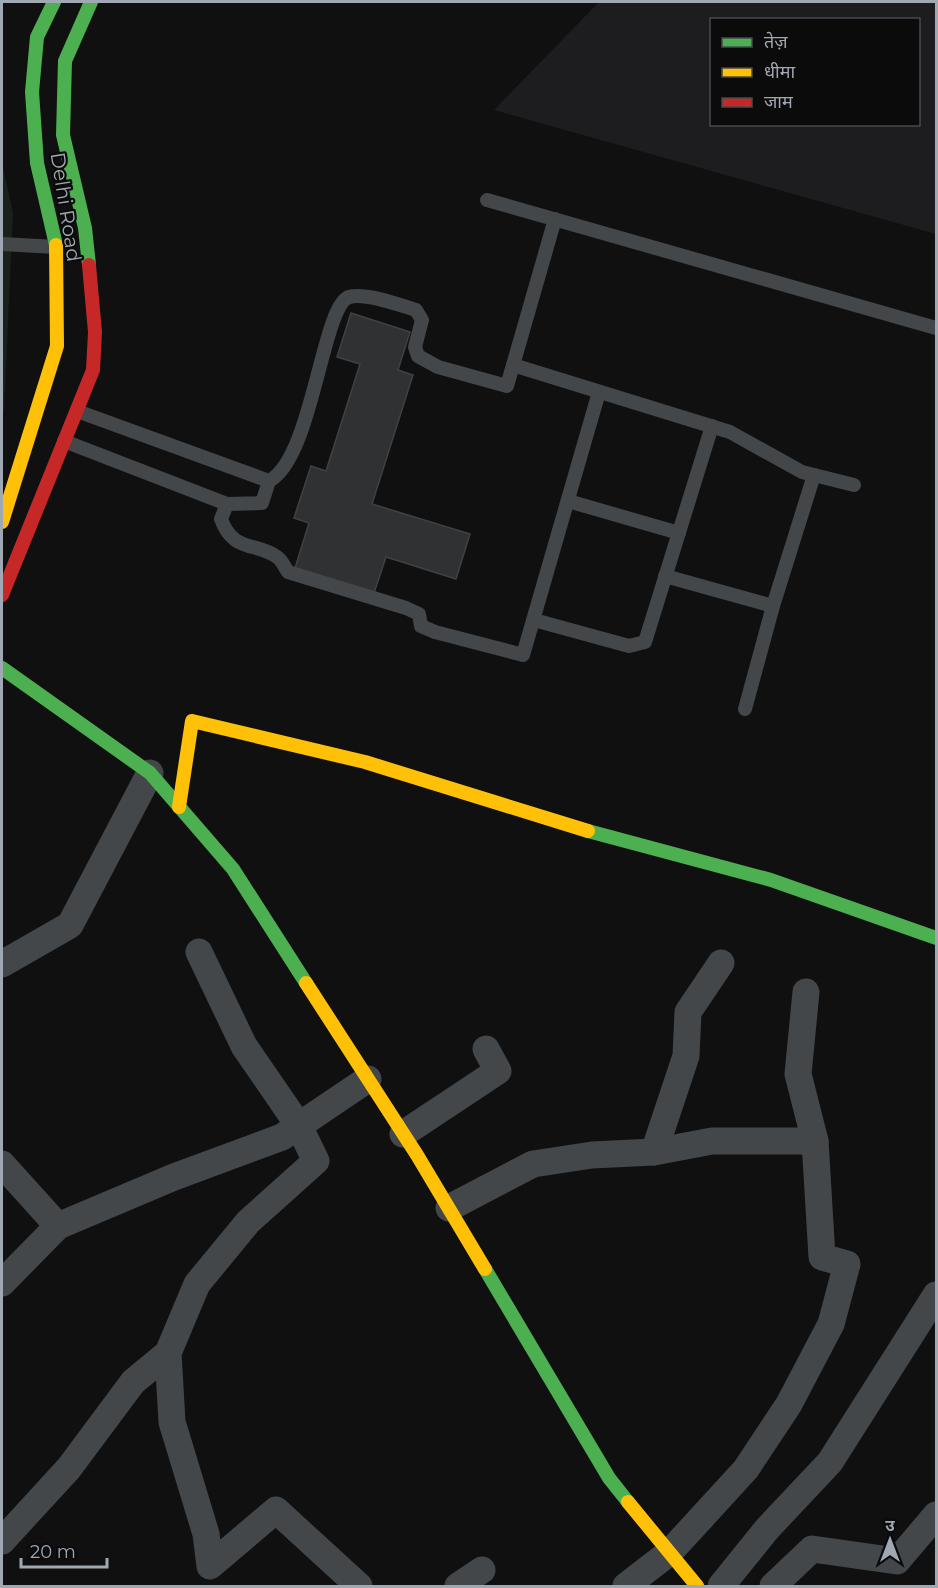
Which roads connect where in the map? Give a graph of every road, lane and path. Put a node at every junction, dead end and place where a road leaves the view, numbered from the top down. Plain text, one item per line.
1 (54, 2) edge
2 (91, 2) edge
3 (487, 200) dead end
4 (555, 219) junction
5 (2, 244) edge
6 (57, 247) junction
7 (936, 328) edge
8 (513, 365) junction
9 (599, 392) junction
10 (77, 411) junction
11 (712, 426) junction
12 (64, 441) junction
13 (814, 475) junction
14 (269, 481) junction
15 (854, 485) dead end
16 (568, 501) junction
17 (227, 504) junction
18 (2, 522) edge
19 (679, 533) junction
20 (665, 576) junction
21 (2, 595) edge
22 (773, 606) junction
23 (534, 620) junction
24 (2, 668) edge
25 (745, 709) dead end
26 (150, 773) junction
27 (180, 807) junction
28 (936, 938) edge
29 (199, 952) dead end
30 (722, 963) dead end
31 (2, 964) edge
32 (806, 992) dead end
33 (486, 1049) dead end
34 (368, 1079) junction
35 (299, 1126) junction
36 (403, 1134) junction
37 (816, 1141) junction
38 (654, 1152) junction
39 (2, 1164) edge
40 (449, 1208) junction
41 (58, 1226) junction
42 (2, 1283) edge
43 (936, 1295) edge
44 (168, 1353) junction
45 (936, 1515) edge
46 (2, 1541) edge
47 (670, 1552) junction
48 (482, 1570) dead end
49 (358, 1587) edge
50 (458, 1587) edge
51 (626, 1587) edge
52 (697, 1587) edge
53 (721, 1587) edge
54 (774, 1587) edge

1 - 6 main road, Delhi Road
2 - 10 main road
3 - 4 lane
4 - 7 lane
4 - 8 lane
5 - 6 lane
6 - 18 main road, Delhi Road
8 - 9 lane
8 - 14 lane
9 - 11 lane
9 - 16 lane
10 - 12 main road
10 - 14 lane
11 - 13 lane
11 - 19 lane
12 - 17 lane
12 - 21 main road
13 - 15 lane
13 - 22 lane
14 - 17 lane
16 - 19 lane
16 - 23 lane
17 - 23 lane
19 - 20 lane
20 - 22 lane
20 - 23 lane
22 - 25 lane
24 - 26 main road
26 - 27 main road
26 - 31 street
27 - 28 main road
27 - 34 main road
29 - 35 street
30 - 38 street
32 - 37 street
33 - 36 street
34 - 35 street
34 - 36 main road
35 - 41 street
35 - 44 street
36 - 40 main road
37 - 38 street
37 - 47 street
38 - 40 street
39 - 41 street
40 - 47 main road
41 - 42 street
43 - 53 street
44 - 46 street
44 - 49 street
45 - 54 street
47 - 51 street
47 - 52 main road
48 - 50 street

